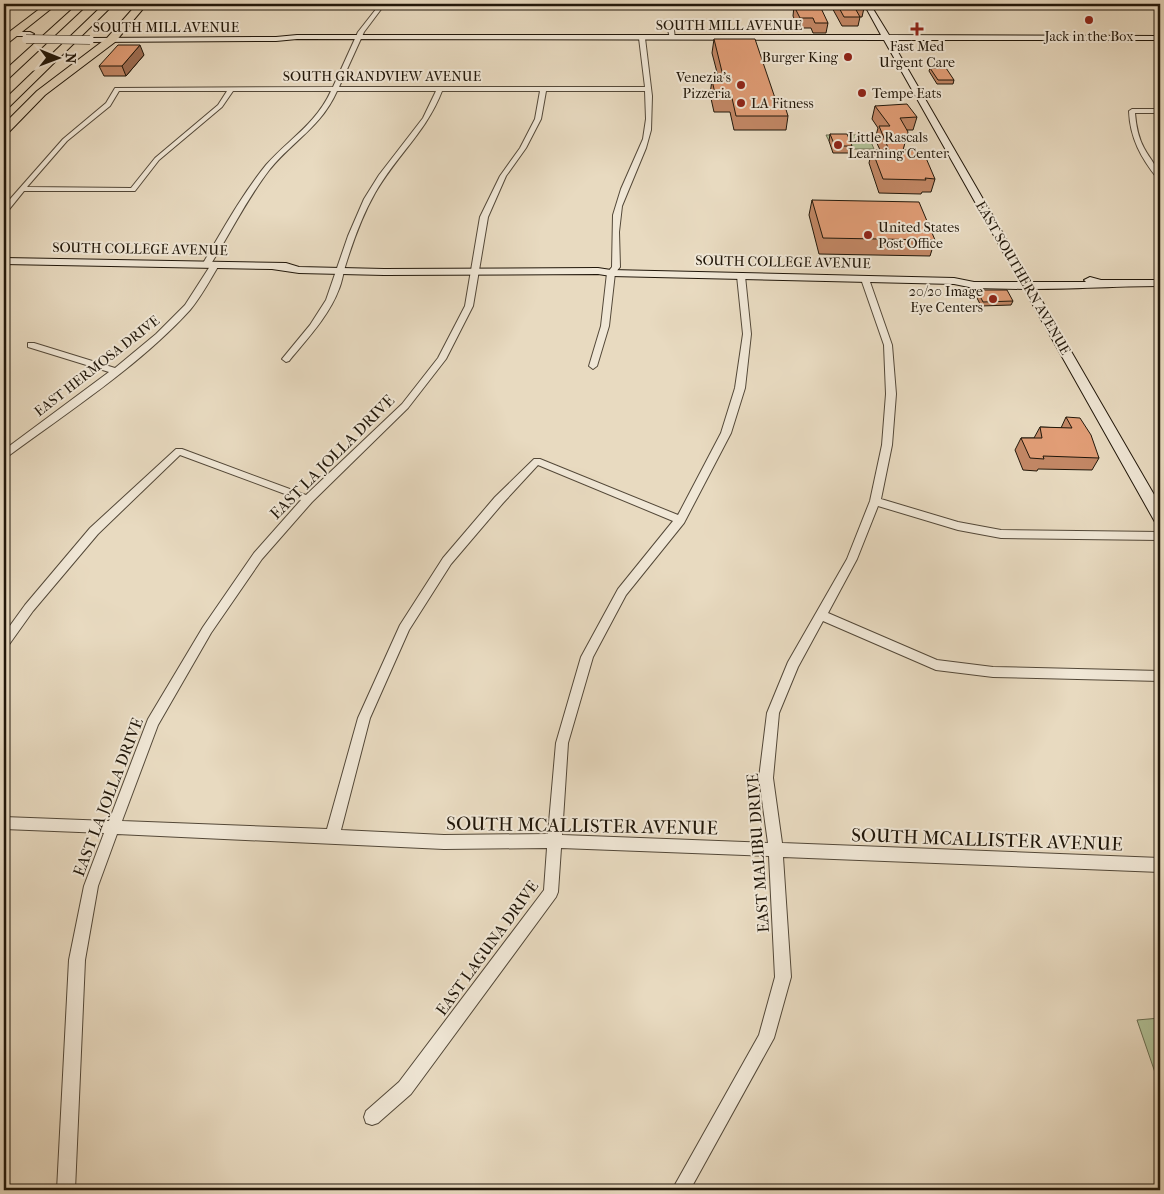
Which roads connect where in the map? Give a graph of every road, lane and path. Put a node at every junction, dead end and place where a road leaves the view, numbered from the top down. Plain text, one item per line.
1 (52, 4) edge
2 (83, 4) edge
3 (109, 4) edge
4 (142, 4) edge
5 (382, 4) edge
6 (867, 4) edge
7 (1152, 4) edge
8 (1160, 13) edge
9 (6, 37) edge
10 (92, 37) joint
11 (113, 37) junction
12 (359, 37) junction
13 (642, 38) junction
14 (886, 38) junction
15 (1160, 38) edge
16 (4, 77) edge
17 (232, 88) junction
18 (336, 88) junction
19 (440, 88) junction
20 (543, 88) junction
21 (647, 89) junction
22 (4, 106) edge
23 (1160, 111) edge
24 (4, 130) edge
25 (1160, 178) edge
26 (23, 189) junction
27 (4, 210) edge
28 (4, 261) edge
29 (210, 265) junction
30 (341, 268) junction
31 (475, 271) junction
32 (611, 273) junction
33 (741, 276) junction
34 (864, 279) junction
35 (1025, 282) junction
36 (1160, 283) edge
37 (31, 345) dead end
38 (286, 359) dead end
39 (593, 366) dead end
40 (116, 372) junction
41 (4, 455) edge
42 (308, 499) junction
43 (875, 501) junction
44 (1160, 518) edge
45 (680, 520) junction
46 (1160, 536) edge
47 (822, 615) junction
48 (4, 643) edge
49 (1160, 676) edge
50 (4, 823) edge
51 (112, 827) junction
52 (332, 836) junction
53 (554, 841) junction
54 (776, 851) junction
55 (1160, 865) edge
56 (372, 1117) dead end
57 (66, 1190) edge
58 (681, 1190) edge

1 - 9 highway
2 - 16 highway
3 - 22 highway
4 - 11 highway
5 - 12 street
6 - 14 main road, EAST SOUTHERN AVENUE
7 - 8 street
9 - 10 main road, SOUTH MILL AVENUE, bridge
10 - 11 main road, SOUTH MILL AVENUE
11 - 12 main road, SOUTH MILL AVENUE
11 - 24 highway
12 - 13 main road, SOUTH MILL AVENUE
12 - 18 street, EAST HERMOSA DRIVE
13 - 14 main road, SOUTH MILL AVENUE
13 - 21 street
14 - 15 main road, SOUTH MILL AVENUE
14 - 35 main road, EAST SOUTHERN AVENUE
17 - 18 street, SOUTH GRANDVIEW AVENUE
17 - 26 street
17 - 26 street, SOUTH GRANDVIEW AVENUE
18 - 19 street, SOUTH GRANDVIEW AVENUE
18 - 29 street, EAST HERMOSA DRIVE
19 - 20 street, SOUTH GRANDVIEW AVENUE
19 - 30 street
20 - 21 street, SOUTH GRANDVIEW AVENUE
20 - 31 street, EAST LA JOLLA DRIVE
21 - 32 street
23 - 25 street
26 - 27 street
28 - 29 main road, SOUTH COLLEGE AVENUE
29 - 30 main road, SOUTH COLLEGE AVENUE
29 - 40 street, EAST HERMOSA DRIVE
30 - 31 main road, SOUTH COLLEGE AVENUE
30 - 38 street
31 - 32 main road, SOUTH COLLEGE AVENUE
31 - 42 street, EAST LA JOLLA DRIVE
32 - 33 main road, SOUTH COLLEGE AVENUE
32 - 39 street
33 - 34 main road, SOUTH COLLEGE AVENUE
33 - 45 street, EAST LAGUNA DRIVE
34 - 35 main road, SOUTH COLLEGE AVENUE
34 - 43 street, EAST MALIBU DRIVE
35 - 36 main road, SOUTH COLLEGE AVENUE
35 - 44 main road, EAST SOUTHERN AVENUE
37 - 40 street
40 - 41 street, EAST HERMOSA DRIVE
42 - 48 street
42 - 51 street, EAST LA JOLLA DRIVE
43 - 46 street
43 - 47 street, EAST MALIBU DRIVE
45 - 52 street
45 - 53 street, EAST LAGUNA DRIVE
47 - 49 street
47 - 54 street, EAST MALIBU DRIVE
50 - 51 street, SOUTH MCALLISTER AVENUE
51 - 52 street, SOUTH MCALLISTER AVENUE
51 - 57 street, EAST LA JOLLA DRIVE
52 - 53 street, SOUTH MCALLISTER AVENUE
53 - 54 street, SOUTH MCALLISTER AVENUE
53 - 56 street, EAST LAGUNA DRIVE
54 - 55 street, SOUTH MCALLISTER AVENUE
54 - 58 street, EAST MALIBU DRIVE

